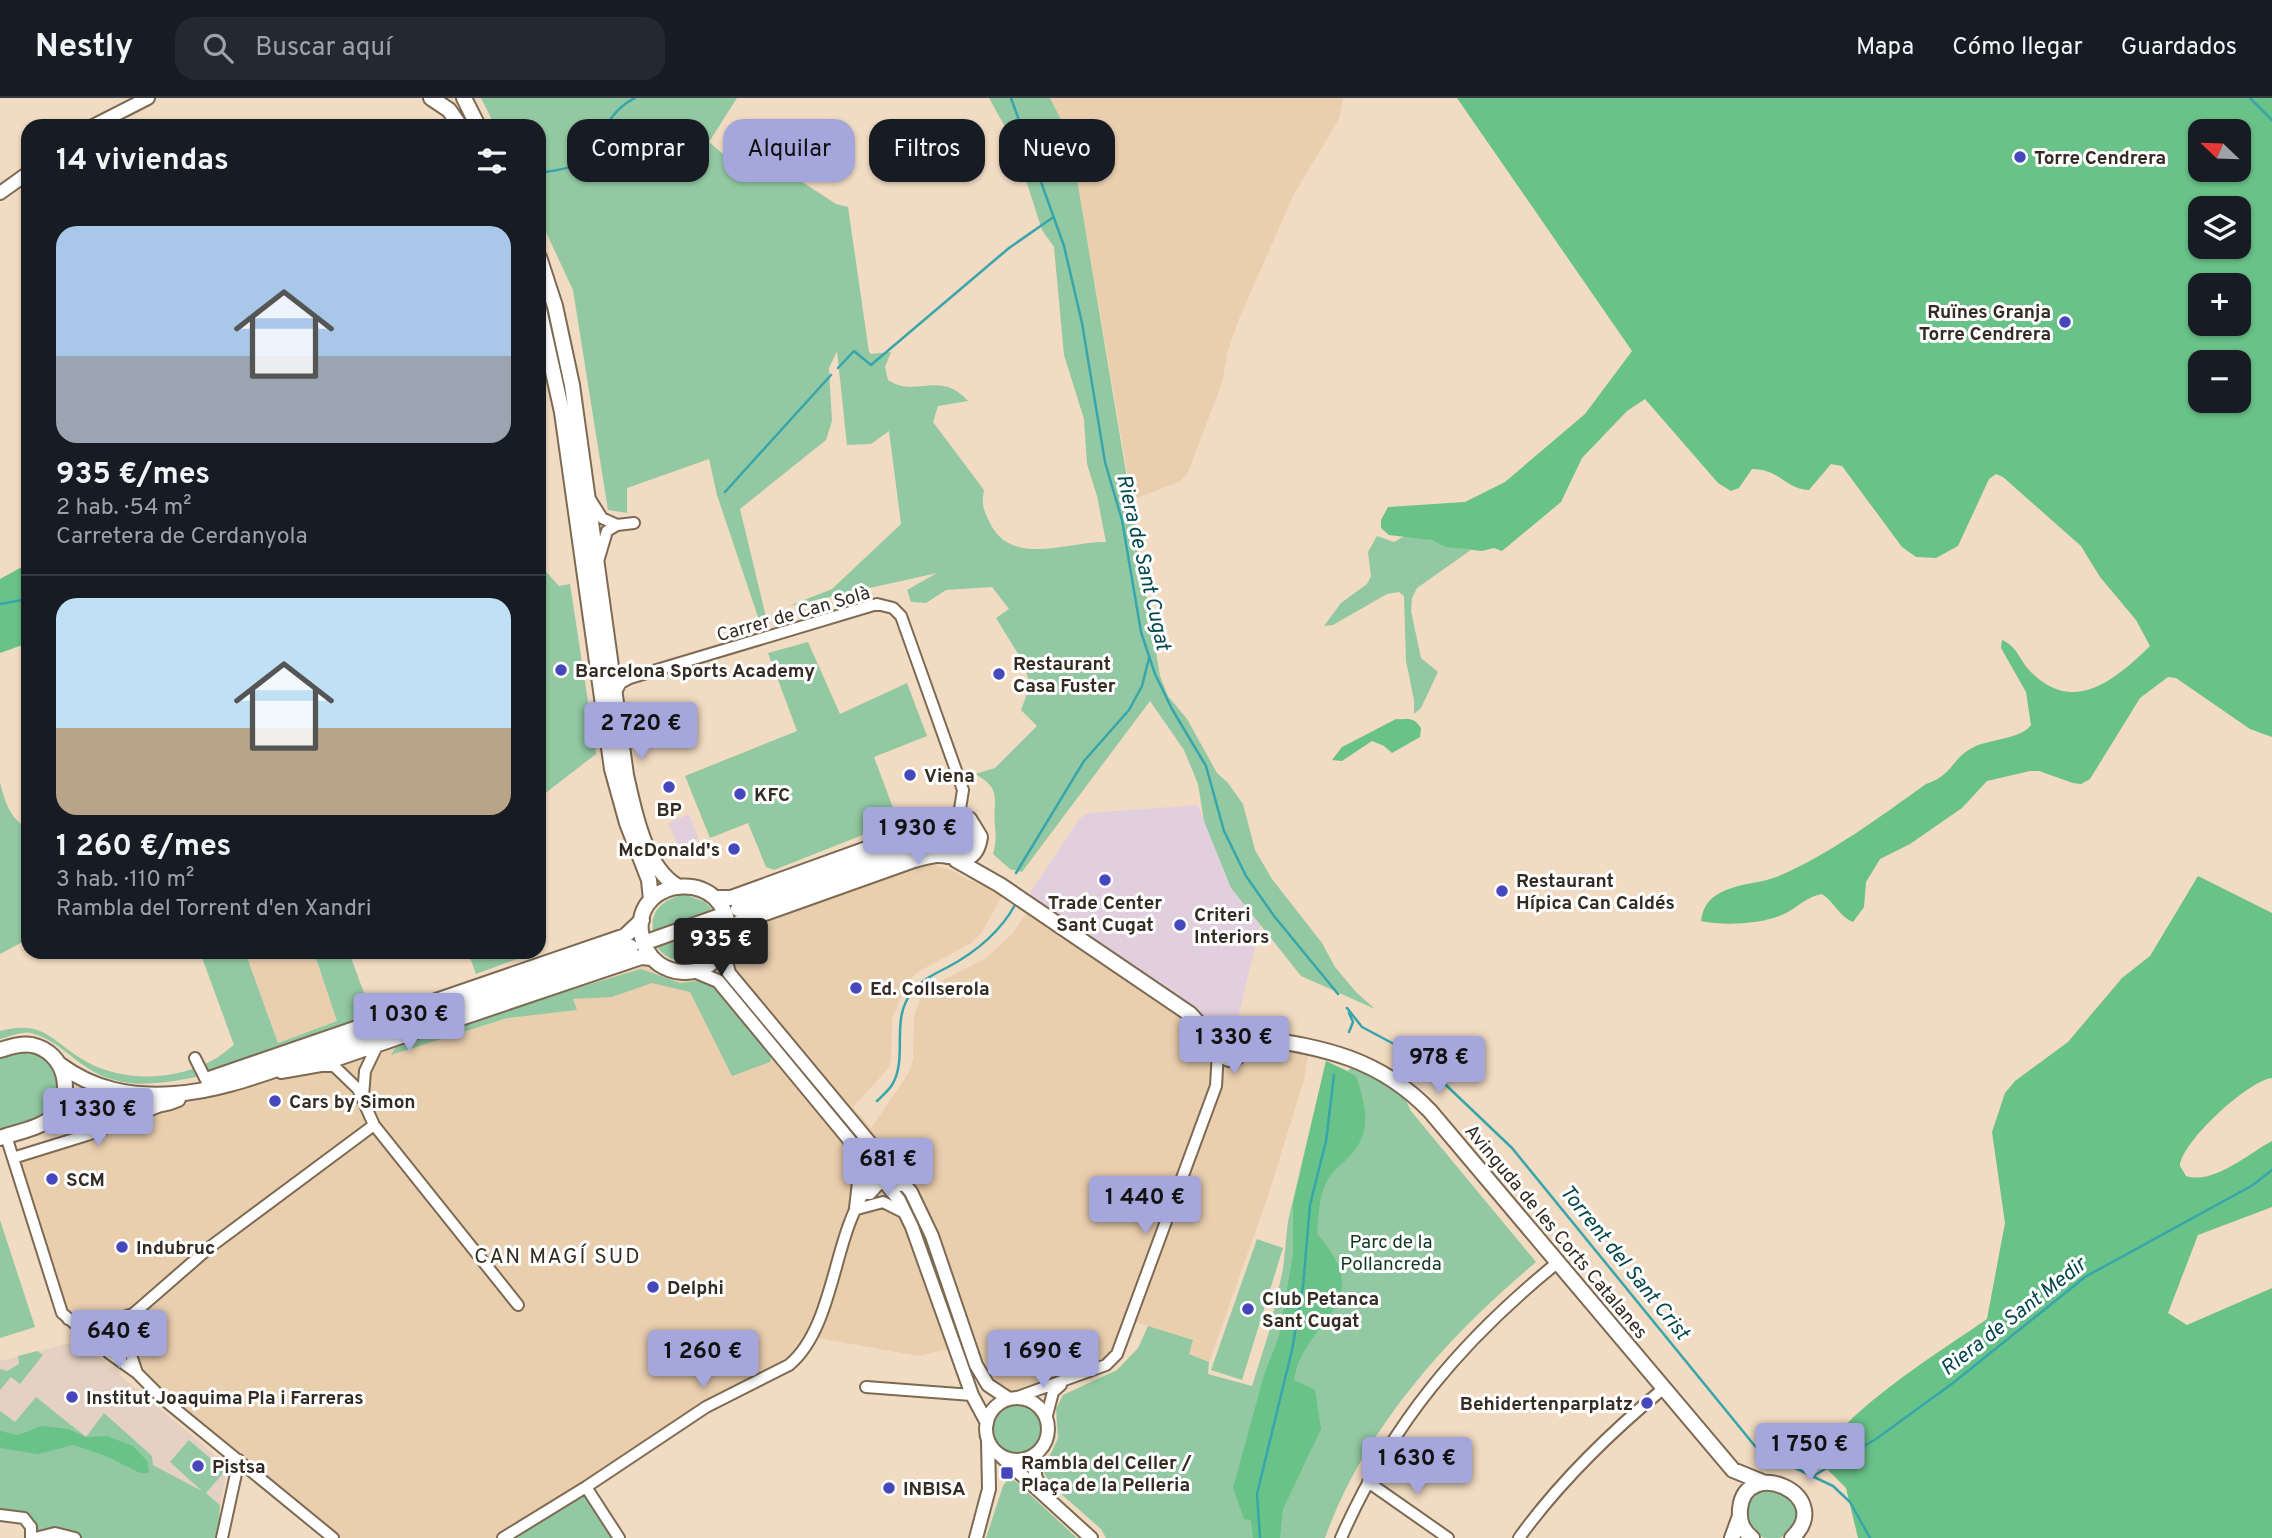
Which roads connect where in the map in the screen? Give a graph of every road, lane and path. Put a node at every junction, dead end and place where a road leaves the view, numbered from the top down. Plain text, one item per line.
1 (148, 98) edge
2 (431, 98) edge
3 (464, 98) edge
4 (107, 119) edge
5 (455, 119) edge
6 (475, 119) edge
7 (21, 178) edge
8 (0, 193) edge
9 (546, 293) edge
10 (546, 321) edge
11 (554, 334) junction
12 (588, 495) junction
13 (634, 523) dead end
14 (617, 525) junction
15 (597, 565) junction
16 (614, 695) junction
17 (946, 822) junction
18 (978, 847) junction
19 (894, 853) junction
20 (948, 855) junction
21 (996, 883) junction
22 (677, 886) junction
23 (715, 898) junction
24 (651, 900) junction
25 (738, 909) dead end
26 (717, 917) dead end
27 (642, 920) junction
28 (728, 934) junction
29 (652, 940) dead end
30 (631, 947) dead end
31 (723, 950) junction
32 (652, 958) junction
33 (694, 971) junction
34 (1189, 1014) junction
35 (431, 1028) joint
36 (1234, 1033) junction
37 (1285, 1044) junction
38 (376, 1048) junction
39 (1217, 1049) junction
40 (0, 1050) edge
41 (1238, 1056) junction
42 (195, 1058) dead end
43 (59, 1064) junction
44 (321, 1066) junction
45 (365, 1071) junction
46 (346, 1078) junction
47 (206, 1080) junction
48 (236, 1081) junction
49 (1216, 1086) junction
50 (194, 1092) junction
51 (154, 1094) junction
52 (363, 1096) junction
53 (62, 1103) junction
54 (168, 1103) junction
55 (374, 1125) junction
56 (850, 1127) junction
57 (3, 1137) edge
58 (16, 1157) junction
59 (881, 1176) junction
60 (915, 1200) junction
61 (855, 1211) junction
62 (905, 1213) junction
63 (1558, 1263) junction
64 (518, 1305) dead end
65 (133, 1314) junction
66 (68, 1319) junction
67 (115, 1322) junction
68 (100, 1325) junction
69 (130, 1337) junction
70 (103, 1348) junction
71 (137, 1373) junction
72 (1066, 1380) junction
73 (866, 1387) dead end
74 (1664, 1388) junction
75 (972, 1395) junction
76 (1012, 1399) junction
77 (1046, 1419) junction
78 (987, 1423) junction
79 (988, 1440) junction
80 (999, 1454) junction
81 (1035, 1454) junction
82 (239, 1461) junction
83 (1733, 1470) junction
84 (1368, 1482) junction
85 (1765, 1483) junction
86 (586, 1487) junction
87 (1045, 1497) junction
88 (1741, 1508) junction
89 (3, 1518) edge
90 (33, 1538) edge
91 (75, 1538) edge
92 (222, 1538) edge
93 (333, 1538) edge
94 (503, 1538) edge
95 (619, 1538) edge
96 (976, 1538) edge
97 (1090, 1538) edge
98 (1341, 1538) edge
99 (1448, 1538) edge
100 (1519, 1538) edge
101 (1732, 1538) edge
102 (1752, 1538) edge
103 (1792, 1538) edge

1 - 4 street
2 - 5 main road
3 - 6 main road
7 - 8 street
9 - 11 main road
10 - 11 main road
11 - 12 main road
11 - 24 main road
12 - 14 street
12 - 15 main road
13 - 14 street
14 - 15 street
15 - 16 main road
16 - 17 street, Carrer de Can Solà
16 - 22 main road
17 - 18 main road
17 - 19 main road
17 - 20 main road
17 - 23 main road
18 - 20 main road
18 - 21 main road, Avinguda de les Corts Catalanes
19 - 20 main road
19 - 25 main road
20 - 21 main road, Avinguda de les Corts Catalanes
20 - 28 main road
21 - 34 main road, Avinguda de les Corts Catalanes
22 - 23 main road
22 - 24 main road
23 - 28 main road
24 - 27 main road
26 - 29 main road
27 - 32 main road
27 - 47 main road
28 - 31 main road
30 - 48 main road
31 - 33 main road
31 - 56 street
32 - 33 main road
32 - 35 main road
33 - 56 street
34 - 36 main road, Avinguda de les Corts Catalanes
34 - 39 main road, Avinguda de les Corts Catalanes
35 - 38 street
36 - 37 main road, Avinguda de les Corts Catalanes
36 - 39 main road
36 - 41 main road
37 - 41 main road, Avinguda de les Corts Catalanes
37 - 63 main road, Avinguda de les Corts Catalanes
38 - 44 street
38 - 45 street
39 - 41 main road
39 - 49 street
40 - 43 main road
41 - 49 street
42 - 47 street
43 - 51 main road
43 - 53 main road
44 - 46 street
44 - 48 street
45 - 46 street
45 - 52 street
46 - 52 street
47 - 51 main road
48 - 50 main road
49 - 72 street
50 - 51 main road
50 - 54 main road
52 - 55 street
53 - 54 main road
53 - 57 main road
54 - 58 street
55 - 64 street
55 - 65 street
56 - 59 street
56 - 60 street
56 - 61 street
57 - 58 street
58 - 66 street
59 - 60 street
59 - 61 street
59 - 62 street
60 - 76 street
61 - 62 street
61 - 86 street
62 - 75 street
63 - 74 main road, Avinguda de les Corts Catalanes
63 - 84 street
65 - 67 street
65 - 69 street
66 - 68 street
66 - 70 street
67 - 68 street
67 - 69 street
68 - 70 street
69 - 70 street
69 - 71 street
70 - 71 street
71 - 82 street
72 - 76 street
72 - 77 street
73 - 75 street
74 - 83 main road, Avinguda de les Corts Catalanes
74 - 100 street
75 - 78 street
76 - 77 street
76 - 78 street
77 - 81 street
78 - 79 street
79 - 80 street
79 - 96 street
80 - 81 street
80 - 87 street
81 - 87 street
82 - 92 street
82 - 93 street
83 - 85 main road, Avinguda de les Corts Catalanes
83 - 88 main road, Avinguda de les Corts Catalanes
84 - 98 street
84 - 99 street
85 - 88 main road
85 - 103 main road, Avinguda de les Corts Catalanes
86 - 94 street
86 - 95 street
87 - 97 street
88 - 101 main road
88 - 102 main road, Avinguda de les Corts Catalanes
89 - 90 street
90 - 91 street

